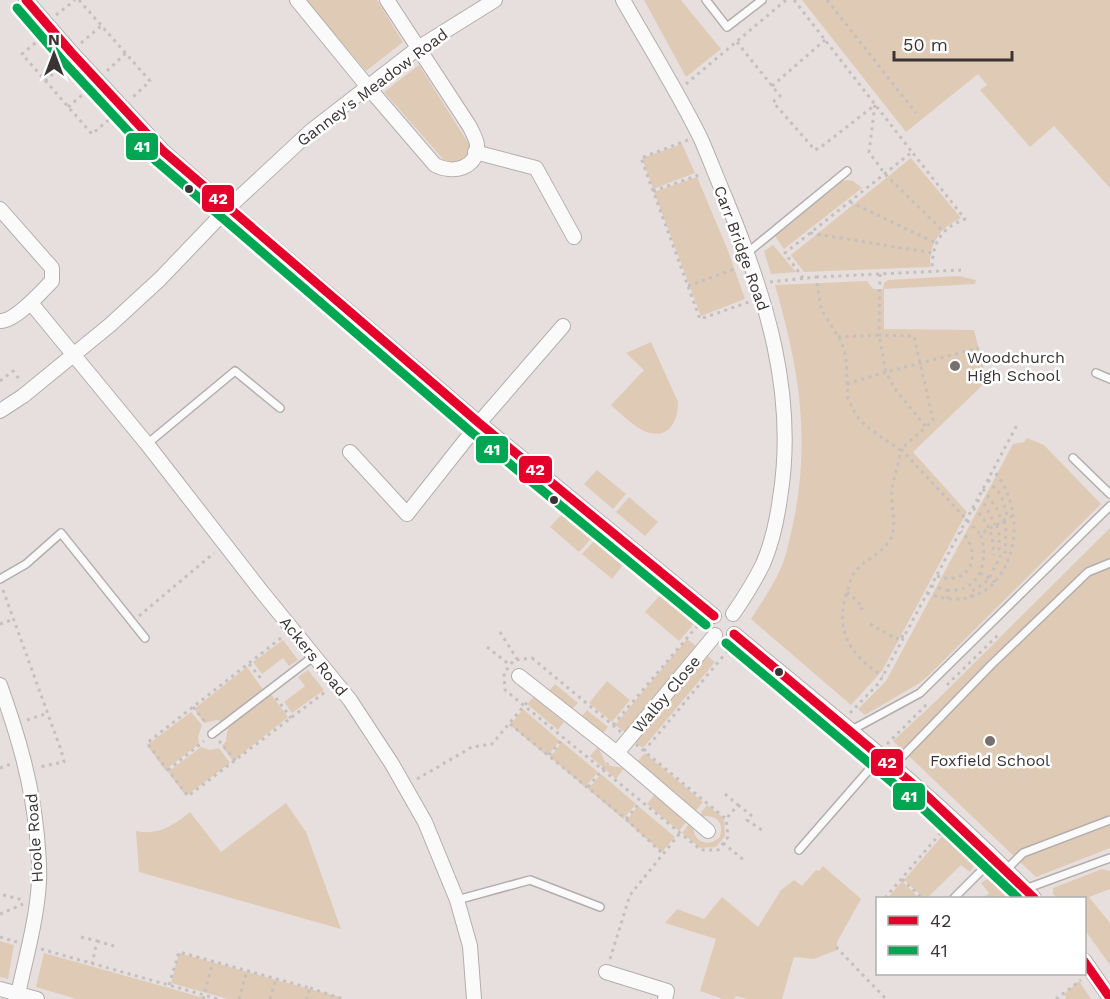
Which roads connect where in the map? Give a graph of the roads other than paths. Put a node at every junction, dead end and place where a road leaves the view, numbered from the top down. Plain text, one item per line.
1 (26, 0) edge
2 (297, 0) edge
3 (387, 0) edge
4 (623, 0) edge
5 (706, 0) edge
6 (762, 0) edge
7 (488, 2) edge
8 (418, 48) junction
9 (368, 87) junction
10 (476, 152) junction
11 (847, 171) dead end
12 (228, 208) junction
13 (0, 210) edge
14 (574, 237) dead end
15 (749, 257) junction
16 (31, 303) junction
17 (0, 321) edge
18 (563, 326) dead end
19 (72, 355) junction
20 (1096, 373) dead end
21 (1110, 380) edge
22 (280, 408) dead end
23 (0, 411) edge
24 (479, 423) junction
25 (147, 444) junction
26 (350, 452) dead end
27 (1073, 458) dead end
28 (1110, 494) edge
29 (1110, 506) edge
30 (1110, 562) edge
31 (0, 581) edge
32 (733, 614) junction
33 (714, 616) junction
34 (734, 634) junction
35 (715, 635) junction
36 (146, 638) dead end
37 (314, 656) junction
38 (514, 671) road end
39 (0, 685) edge
40 (846, 727) junction
41 (212, 734) road end
42 (616, 753) junction
43 (881, 756) junction
44 (893, 766) junction
45 (1110, 820) edge
46 (708, 831) dead end
47 (800, 850) dead end
48 (992, 855) junction
49 (1110, 858) edge
50 (1006, 870) junction
51 (1029, 894) edge
52 (955, 897) edge
53 (458, 900) junction
54 (600, 907) dead end
55 (1086, 963) edge
56 (606, 972) road end
57 (0, 988) edge
58 (18, 994) junction
59 (1110, 998) edge
60 (37, 999) edge
61 (474, 999) edge
62 (665, 999) edge

1 - 12 street
2 - 9 street
3 - 8 street
4 - 15 street, Carr Bridge Road
5 - 6 lane
7 - 8 street, Ganney's Meadow Road
8 - 9 street, Ganney's Meadow Road
8 - 10 street
9 - 10 street
9 - 12 street, Ganney's Meadow Road
10 - 14 street
11 - 15 lane
12 - 19 street, Ganney's Meadow Road
12 - 24 street
13 - 16 street
15 - 32 street, Carr Bridge Road
16 - 17 street
16 - 19 street
18 - 24 street
19 - 23 street, Ganney's Meadow Road
19 - 25 street, Ackers Road
20 - 21 lane
22 - 25 lane
24 - 26 street
24 - 33 street
25 - 37 street, Ackers Road
27 - 28 lane
29 - 40 lane
30 - 44 lane
31 - 36 lane
32 - 33 street
32 - 34 street
33 - 35 street
34 - 35 street
34 - 40 street
35 - 42 street, Walby Close
37 - 41 lane
37 - 53 street, Ackers Road
38 - 42 street
39 - 58 street, Hoole Road
40 - 43 street
42 - 46 street
43 - 44 street
43 - 47 lane
44 - 48 street
45 - 50 lane
48 - 50 street
48 - 52 lane
49 - 51 lane
50 - 51 street
53 - 54 lane
53 - 61 street, Ackers Road
55 - 59 street
56 - 62 street
57 - 58 street
58 - 60 street

